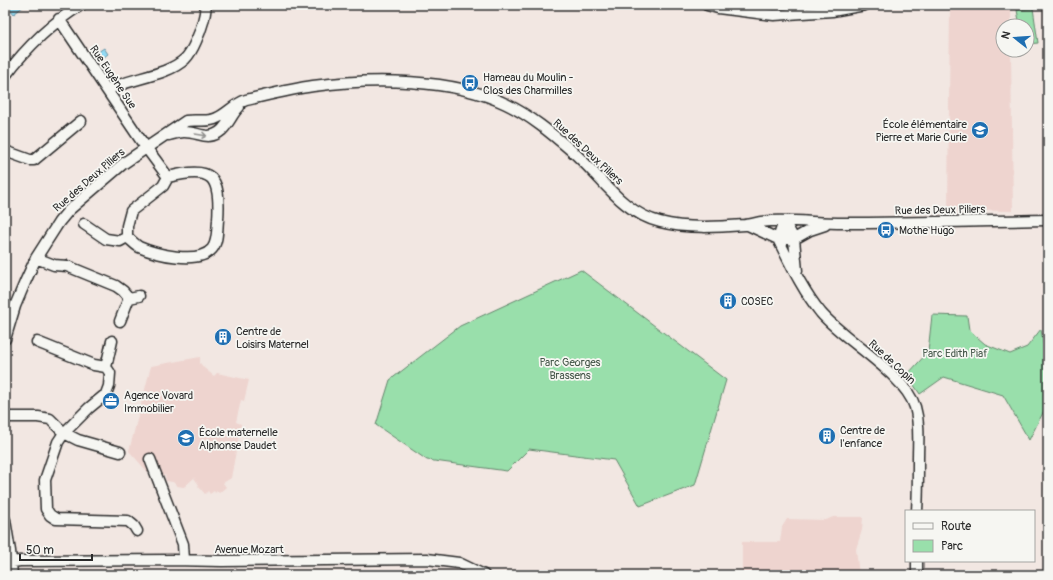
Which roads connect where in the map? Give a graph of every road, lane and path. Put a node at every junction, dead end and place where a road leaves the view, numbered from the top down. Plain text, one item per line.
1 (80, 5) edge
2 (206, 5) edge
3 (707, 5) edge
4 (865, 5) edge
5 (59, 20) junction
6 (5, 76) edge
7 (107, 90) junction
8 (246, 100) junction
9 (81, 121) dead end
10 (163, 137) junction
11 (146, 148) junction
12 (5, 151) edge
13 (168, 177) junction
14 (1048, 220) edge
15 (784, 221) junction
16 (832, 223) junction
17 (84, 224) dead end
18 (748, 225) junction
19 (127, 237) junction
20 (778, 239) junction
21 (794, 239) junction
22 (36, 258) junction
23 (797, 276) junction
24 (120, 321) dead end
25 (5, 339) edge
26 (112, 341) dead end
27 (37, 342) dead end
28 (106, 367) junction
29 (5, 417) edge
30 (64, 433) junction
31 (120, 452) dead end
32 (150, 459) dead end
33 (917, 510) edge
34 (5, 520) edge
35 (137, 532) dead end
36 (184, 560) junction
37 (917, 562) edge
38 (8, 563) edge
39 (12, 575) edge
40 (484, 575) edge
41 (917, 575) edge

1 - 5 street
2 - 7 street
3 - 4 street
5 - 6 street
5 - 7 street, Rue Eugène Sue
7 - 11 street, Rue Eugène Sue
8 - 10 street, Rue des Deux Piliers
10 -> 8 street, Rue des Deux Piliers
8 - 18 street, Rue des Deux Piliers
9 - 12 street
10 - 11 street, Rue des Deux Piliers
11 - 13 street, Rue Eugène Sue
11 - 22 street, Rue des Deux Piliers
13 - 19 street
13 - 19 street
14 - 16 street, Rue des Deux Piliers
15 - 16 street, Rue des Deux Piliers
15 - 18 street, Rue des Deux Piliers
15 - 20 street
15 - 21 street
16 - 21 street, Rue des Deux Piliers
17 - 19 street
18 - 20 street, Rue des Deux Piliers
20 - 21 street, Rue des Deux Piliers
20 - 23 street, Rue de Copin
21 - 23 street
22 - 24 street
22 - 25 street, Rue des Deux Piliers
23 - 33 street, Rue de Copin
26 - 28 street
27 - 28 street
28 - 30 street
29 - 30 street
30 - 31 street
30 - 35 street
32 - 36 street
34 - 38 street
36 - 38 street, Avenue Mozart
36 - 40 street, Avenue Mozart
37 - 41 street
38 - 39 street

